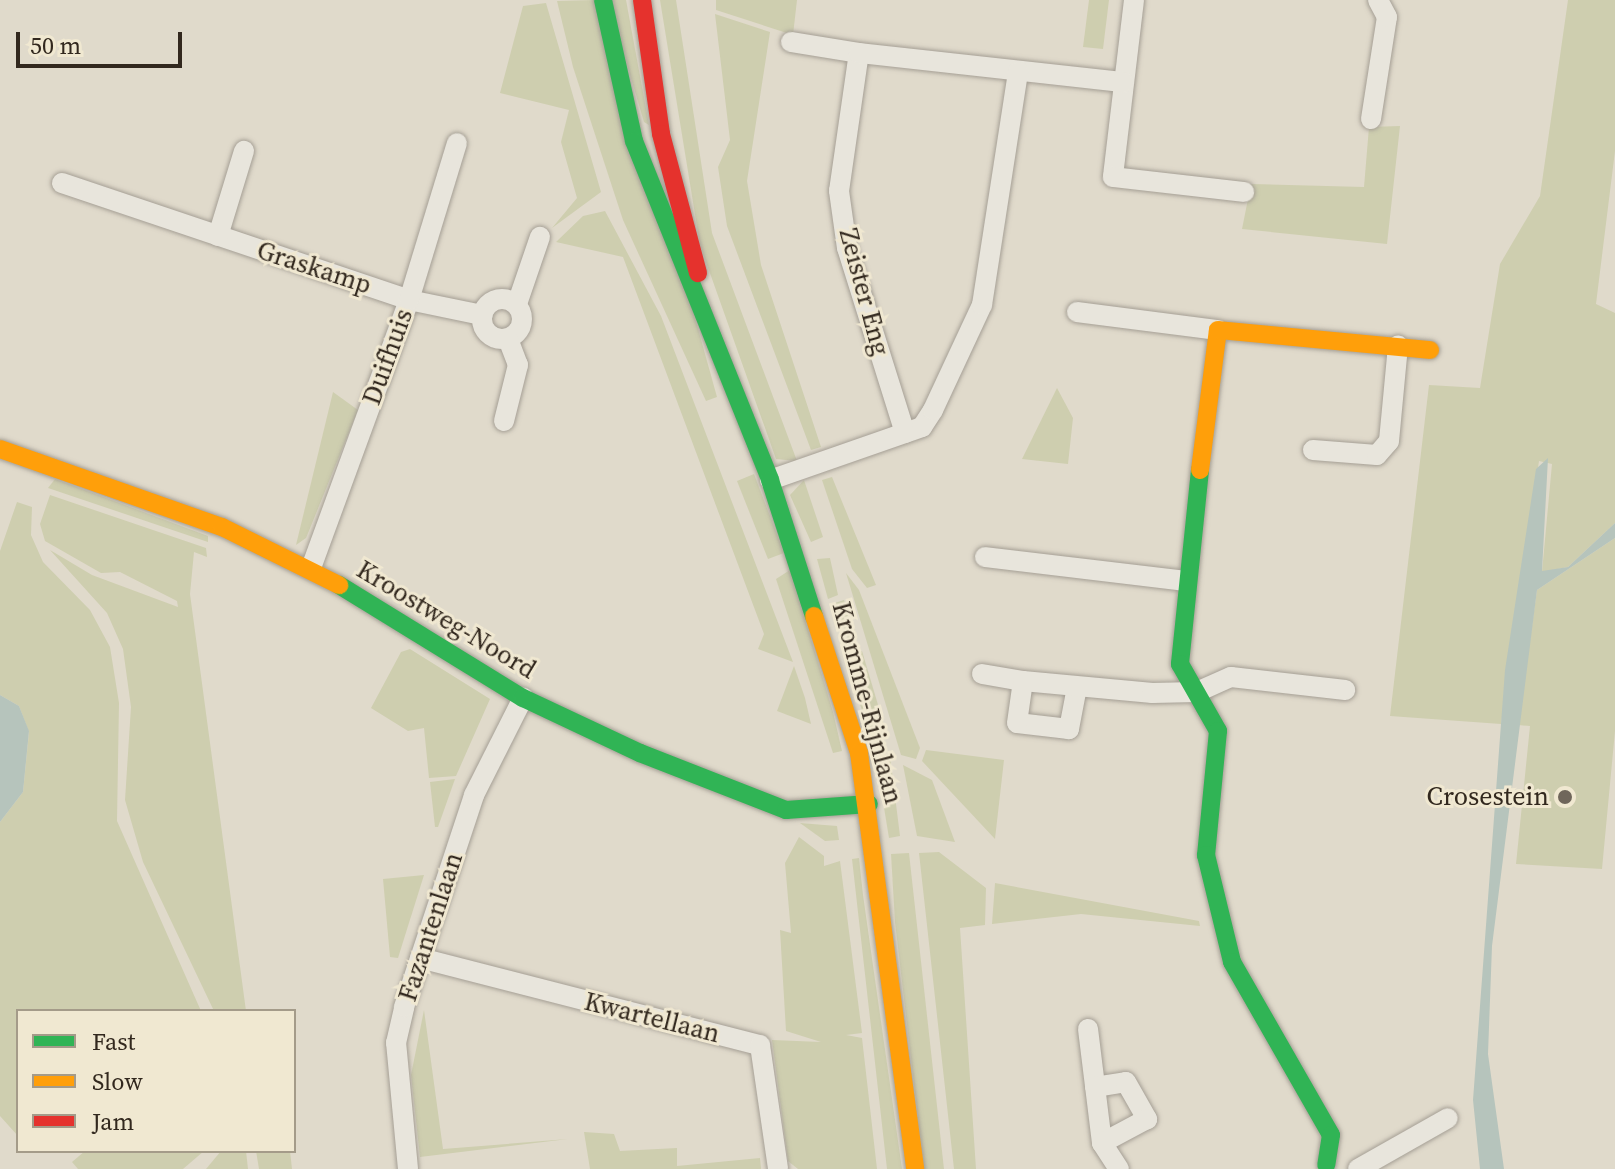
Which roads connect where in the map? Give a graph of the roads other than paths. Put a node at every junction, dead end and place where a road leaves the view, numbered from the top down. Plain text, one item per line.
1 (603, 0) edge
2 (642, 0) edge
3 (1134, 0) edge
4 (1378, 0) edge
5 (791, 42) dead end
6 (859, 53) junction
7 (1018, 72) junction
8 (1123, 82) junction
9 (1371, 119) dead end
10 (661, 134) junction
11 (634, 141) junction
12 (457, 143) dead end
13 (244, 151) dead end
14 (62, 183) dead end
15 (1244, 192) dead end
16 (218, 236) junction
17 (540, 237) dead end
18 (409, 300) junction
19 (517, 304) junction
20 (1077, 312) dead end
21 (707, 314) junction
22 (482, 315) junction
23 (1218, 330) junction
24 (508, 339) junction
25 (1398, 345) junction
26 (1430, 350) dead end
27 (504, 421) dead end
28 (914, 430) junction
29 (0, 449) edge
30 (1313, 450) dead end
31 (770, 480) junction
32 (985, 557) dead end
33 (311, 568) junction
34 (1185, 581) junction
35 (982, 674) dead end
36 (1023, 681) junction
37 (1077, 687) junction
38 (1345, 690) dead end
39 (1197, 692) junction
40 (523, 698) junction
41 (869, 804) junction
42 (420, 958) junction
43 (1088, 1029) dead end
44 (1095, 1087) junction
45 (1448, 1118) dead end
46 (1102, 1143) junction
47 (1328, 1168) edge
48 (408, 1169) edge
49 (778, 1169) edge
50 (915, 1169) edge
51 (1119, 1169) edge
52 (1358, 1169) edge

1 - 11 street, Kromme-Rijnlaan
2 - 10 street, Kromme-Rijnlaan
3 - 8 street
4 - 9 street
5 - 6 street
6 - 7 street
6 - 28 street, Zeister Eng
7 - 8 street
7 - 28 street
8 - 15 street
10 - 11 street
10 - 21 street, Kromme-Rijnlaan
11 - 21 street, Kromme-Rijnlaan
12 - 18 street, Duifhuis
13 - 16 street
14 - 16 street, Graskamp
16 - 18 street, Graskamp
17 - 19 street
18 - 22 street, Graskamp
18 - 33 street, Duifhuis
19 - 22 street
19 - 24 street
20 - 23 street
21 - 31 street, Kromme-Rijnlaan
22 - 24 street
23 - 25 street
23 - 34 street
24 - 27 street
25 - 26 street
25 - 30 street
28 - 31 street
29 - 33 street, Kroostweg-Noord
31 - 41 street, Kromme-Rijnlaan
32 - 34 street
33 - 40 street, Kroostweg-Noord
34 - 39 street
35 - 36 street
36 - 37 street
36 - 37 street
37 - 39 street
38 - 39 street
39 - 47 street
40 - 41 street, Kroostweg-Noord
40 - 42 street, Fazantenlaan
41 - 50 street, Kromme-Rijnlaan
42 - 48 street, Fazantenlaan
42 - 49 street, Kwartellaan
43 - 44 street
44 - 46 street
44 - 46 street
45 - 52 street
46 - 51 street

